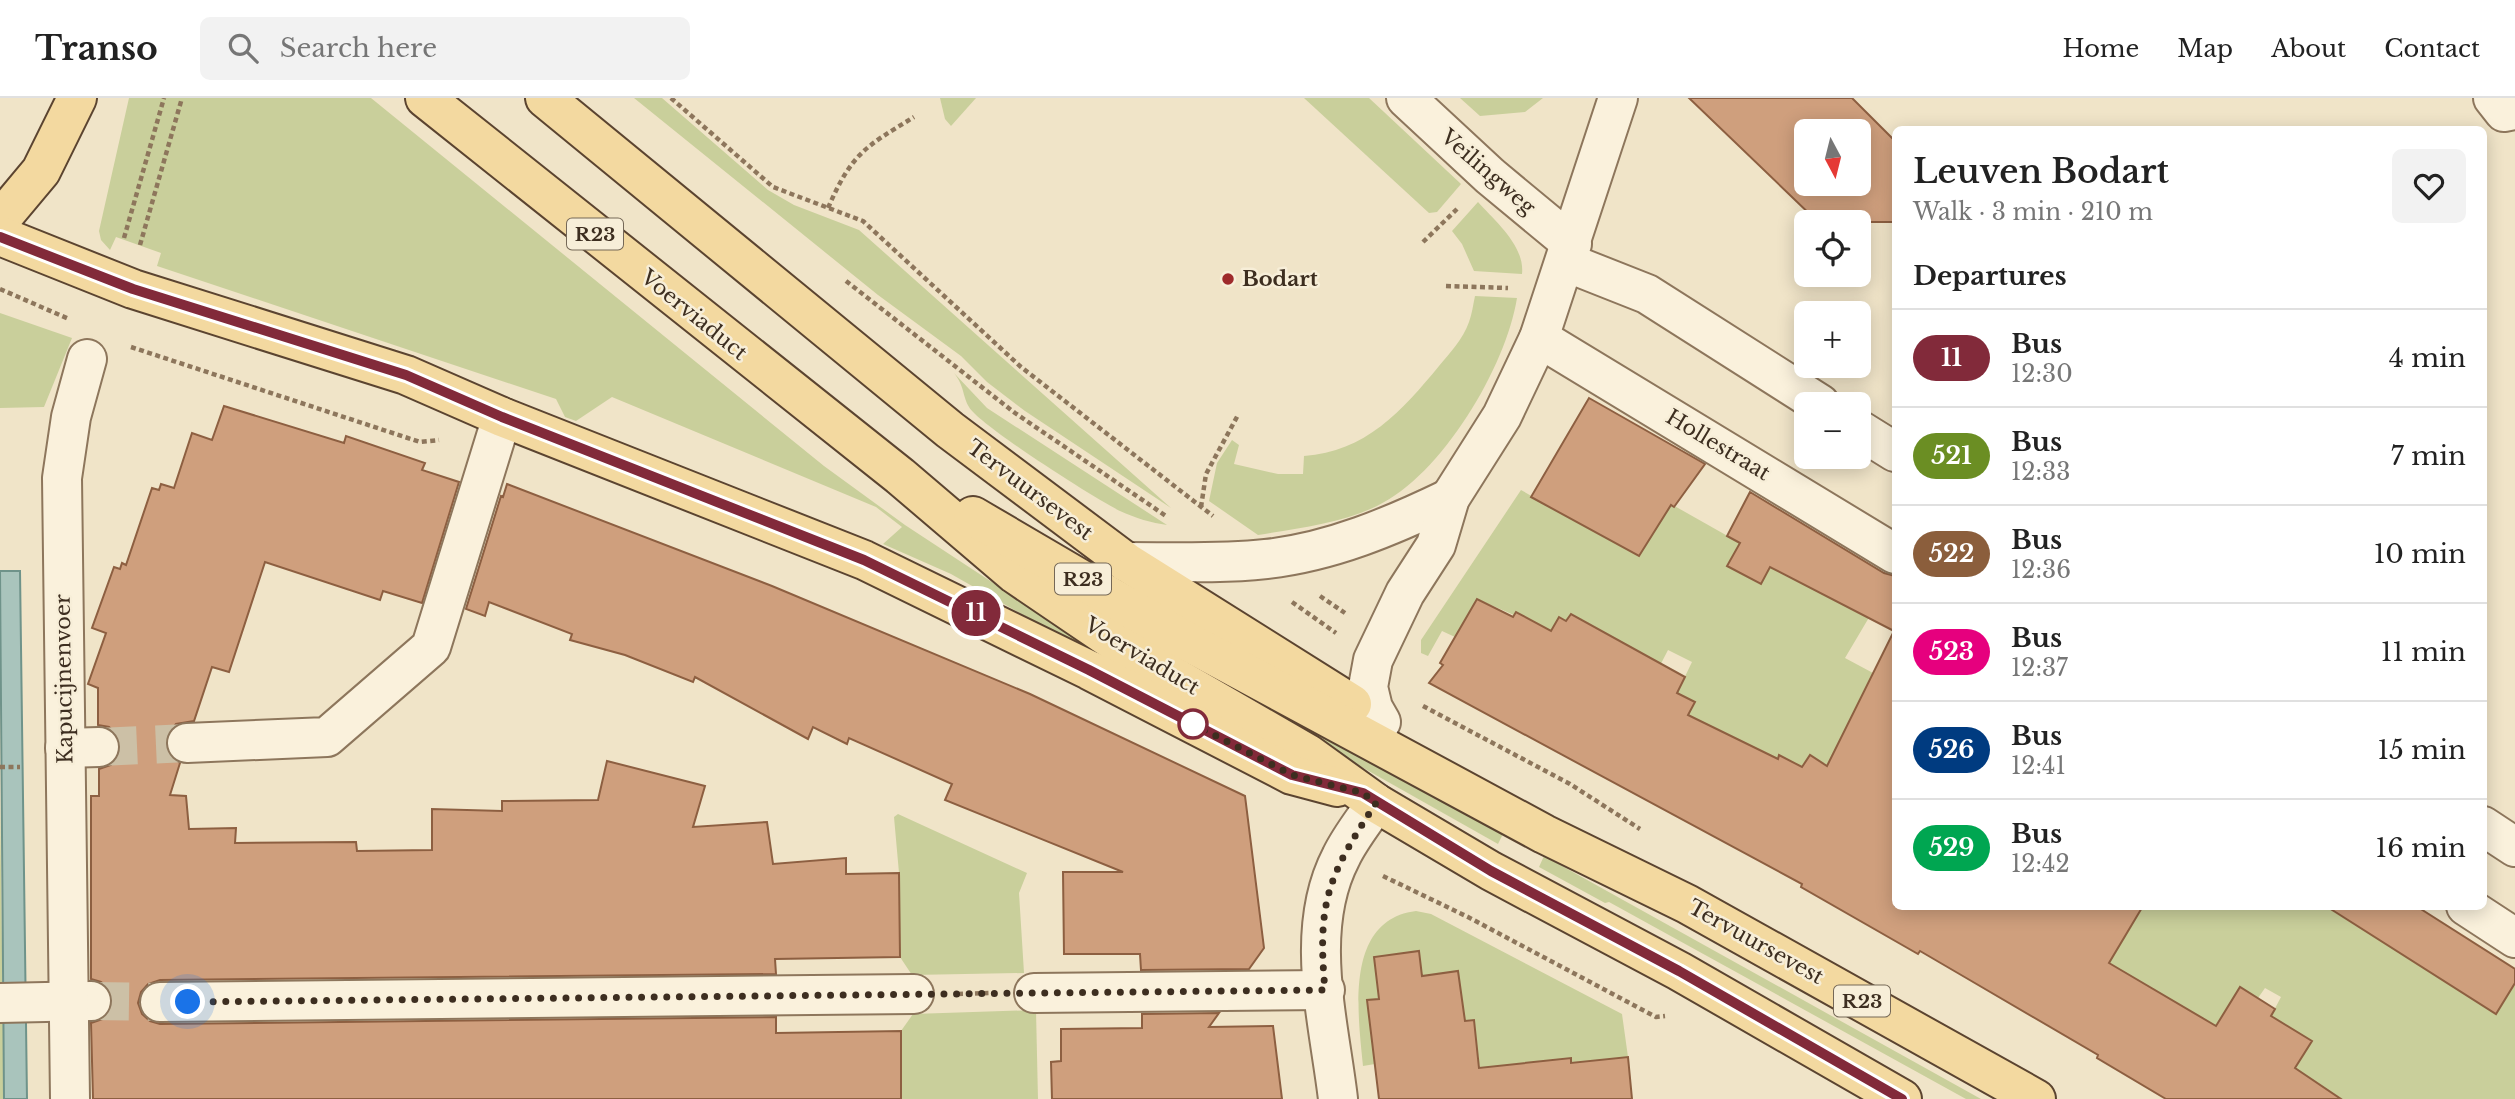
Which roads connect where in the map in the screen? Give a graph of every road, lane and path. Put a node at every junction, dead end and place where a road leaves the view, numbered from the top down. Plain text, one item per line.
1 (77, 98) edge
2 (164, 98) edge
3 (182, 98) edge
4 (425, 98) edge
5 (545, 98) edge
6 (671, 98) edge
7 (1406, 98) edge
8 (1618, 98) edge
9 (2493, 98) edge
10 (2515, 110) edge
11 (914, 117) dead end
12 (828, 208) junction
13 (0, 220) edge
14 (0, 236) edge
15 (1564, 268) junction
16 (835, 272) dead end
17 (122, 285) junction
18 (1446, 286) dead end
19 (0, 289) edge
20 (70, 320) dead end
21 (1539, 338) junction
22 (125, 345) dead end
23 (87, 359) dead end
24 (1801, 392) edge
25 (1238, 415) dead end
26 (502, 417) junction
27 (1871, 437) edge
28 (1892, 450) edge
29 (900, 476) junction
30 (1450, 498) junction
31 (1201, 507) junction
32 (1167, 517) dead end
33 (1221, 522) dead end
34 (1892, 552) edge
35 (1126, 562) junction
36 (1314, 591) dead end
37 (1284, 597) dead end
38 (1346, 614) dead end
39 (1338, 634) dead end
40 (1264, 683) joint
41 (1412, 700) dead end
42 (1381, 722) junction
43 (187, 743) tunnel mouth
44 (0, 767) edge
45 (23, 767) dead end
46 (1570, 784) dead end
47 (1369, 798) junction
48 (2487, 829) edge
49 (1544, 834) junction
50 (2515, 847) edge
51 (1382, 875) dead end
52 (2472, 910) edge
53 (1468, 917) dead end
54 (2515, 938) edge
55 (1325, 990) junction
56 (1034, 993) joint
57 (914, 994) joint
58 (80, 1001) junction
59 (160, 1002) tunnel mouth
60 (9, 1003) edge
61 (71, 1099) edge
62 (1338, 1099) edge
63 (1902, 1099) edge
64 (2036, 1099) edge

1 - 13 main road
2 - 17 path
3 - 17 path
4 - 29 main road, Voerviaduct / R23
5 - 35 main road, Tervuursevest / R23
6 - 12 path
7 - 15 street, Veilingweg
8 - 15 street
9 - 10 street
11 - 12 path
12 - 31 path
14 - 17 main road, R23
15 - 18 path
15 - 21 street
15 - 24 street, Veilingweg
16 - 32 path
17 - 26 main road, R23
19 - 20 path
21 - 30 street
21 - 34 street, Hollestraat
22 - 26 path
23 - 58 street, Kapucijnenvoer
25 - 31 path
26 - 43 street
26 - 47 main road, R23
27 - 28 street
29 - 40 main road, Voerviaduct / R23
29 - 47 main road, Voerviaduct / R23
30 - 35 street
30 - 42 street
31 - 33 path
35 - 42 main road, Tervuursevest / R23
36 - 38 path
37 - 39 path
40 - 49 main road, Tervuursevest / R23
41 - 46 path
42 - 49 main road, Tervuursevest / R23
44 - 45 path
47 - 55 street
47 - 63 main road, R23
48 - 50 street
49 - 64 main road, Tervuursevest / R23
51 - 53 path
52 - 54 street
55 - 56 street
55 - 62 street
56 - 57 path
57 - 59 street
58 - 60 street
58 - 61 street, Kapucijnenvoer

